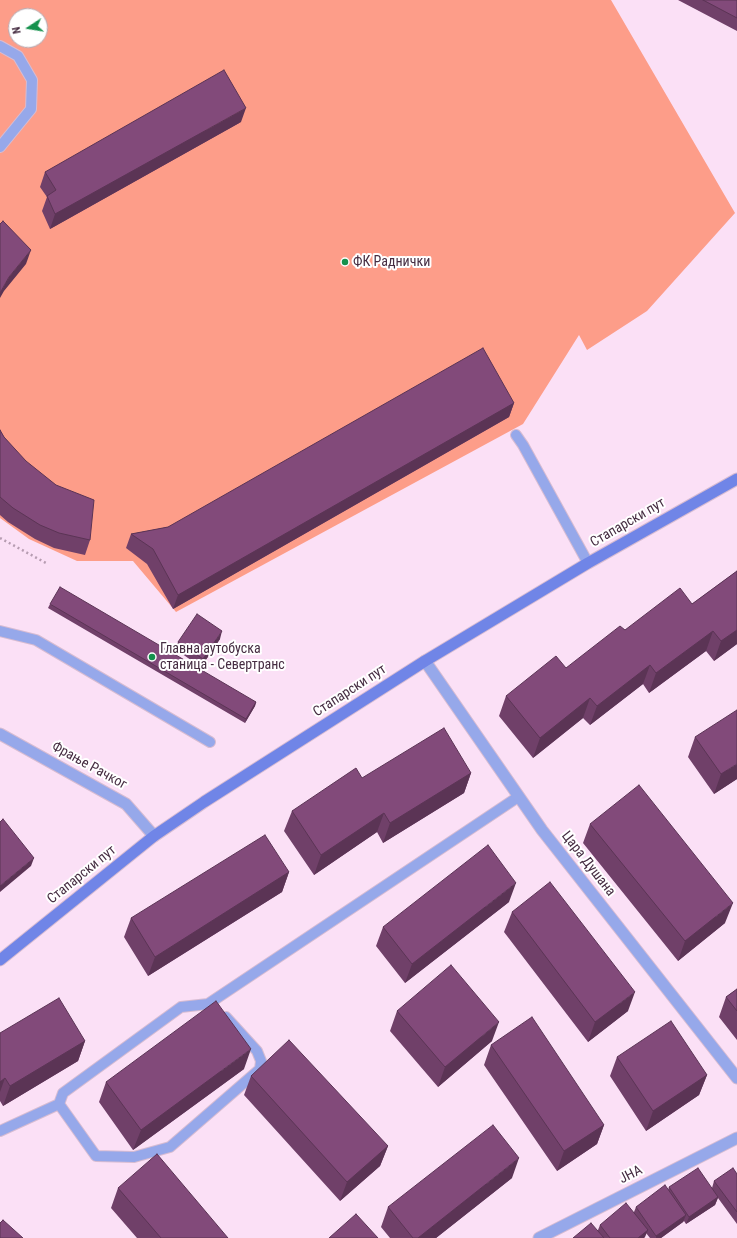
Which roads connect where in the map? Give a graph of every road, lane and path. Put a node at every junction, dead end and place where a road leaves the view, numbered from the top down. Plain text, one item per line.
1 (0, 46) edge
2 (0, 147) edge
3 (516, 435) dead end
4 (737, 479) edge
5 (0, 538) edge
6 (46, 563) dead end
7 (588, 563) junction
8 (0, 631) edge
9 (426, 661) junction
10 (0, 734) edge
11 (210, 742) dead end
12 (518, 797) junction
13 (154, 836) junction
14 (0, 960) edge
15 (208, 1004) junction
16 (737, 1078) edge
17 (59, 1104) junction
18 (0, 1131) edge
19 (737, 1138) edge
20 (539, 1238) edge

1 - 2 lane
3 - 7 lane
4 - 7 main road, Стапарски пут
5 - 6 path
7 - 9 main road, Стапарски пут
8 - 11 lane
9 - 12 street, Цара Душана
9 - 13 main road, Стапарски пут
10 - 13 street, Фрање Рачког
12 - 15 lane
12 - 16 street, Цара Душана
13 - 14 main road, Стапарски пут
15 - 17 lane
15 - 17 lane
17 - 18 lane
19 - 20 street, ЈНА

